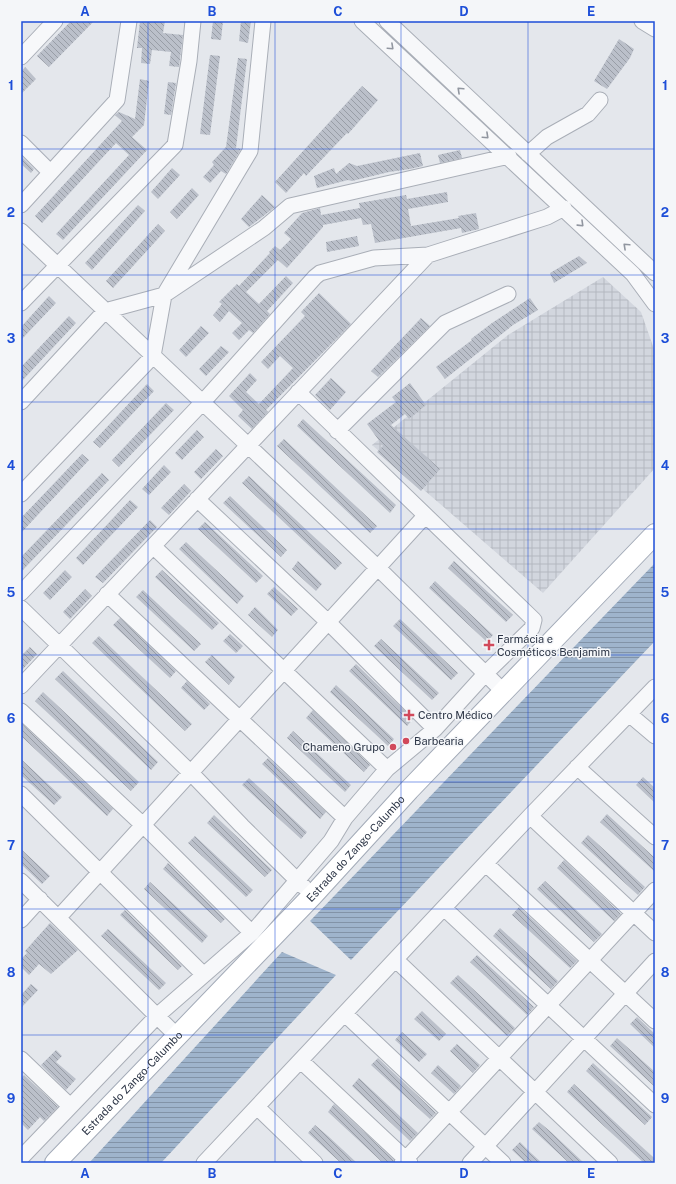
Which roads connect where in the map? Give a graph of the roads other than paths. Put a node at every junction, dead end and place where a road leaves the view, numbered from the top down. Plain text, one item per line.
1 (55, 21) edge
2 (129, 21) edge
3 (193, 21) edge
4 (263, 21) edge
5 (362, 21) edge
6 (387, 21) edge
7 (642, 21) edge
8 (655, 29) edge
9 (21, 57) edge
10 (600, 100) dead end
11 (21, 143) edge
12 (528, 154) junction
13 (509, 156) junction
14 (50, 172) junction
15 (21, 205) edge
16 (564, 208) junction
17 (21, 231) edge
18 (428, 254) junction
19 (56, 265) junction
20 (655, 272) edge
21 (508, 294) dead end
22 (164, 295) junction
23 (21, 303) edge
24 (655, 304) edge
25 (105, 311) junction
26 (153, 356) junction
27 (298, 392) junction
28 (21, 402) edge
29 (202, 403) junction
30 (337, 431) junction
31 (248, 445) junction
32 (21, 494) edge
33 (197, 498) junction
34 (426, 516) junction
35 (655, 534) edge
36 (153, 546) junction
37 (378, 568) junction
38 (21, 593) edge
39 (108, 594) junction
40 (21, 608) edge
41 (328, 622) junction
42 (60, 645) junction
43 (285, 670) junction
44 (486, 673) junction
45 (21, 686) edge
46 (655, 687) edge
47 (504, 692) junction
48 (21, 711) edge
49 (629, 714) junction
50 (239, 719) junction
51 (435, 729) junction
52 (655, 736) edge
53 (577, 767) junction
54 (387, 769) junction
55 (191, 773) junction
56 (21, 794) edge
57 (530, 816) junction
58 (345, 818) junction
59 (144, 826) junction
60 (655, 837) edge
61 (486, 864) junction
62 (101, 872) junction
63 (297, 881) junction
64 (21, 882) edge
65 (655, 890) edge
66 (313, 895) junction
67 (40, 899) junction
68 (444, 908) junction
69 (634, 913) junction
70 (59, 917) junction
71 (21, 920) edge
72 (252, 933) junction
73 (655, 933) edge
74 (396, 960) junction
75 (589, 961) junction
76 (655, 961) edge
77 (204, 975) junction
78 (625, 993) junction
79 (548, 1005) junction
80 (345, 1014) junction
81 (158, 1015) junction
82 (655, 1021) edge
83 (177, 1036) junction
84 (583, 1038) junction
85 (499, 1058) junction
86 (21, 1059) edge
87 (301, 1061) junction
88 (534, 1091) junction
89 (655, 1105) edge
90 (70, 1106) junction
91 (257, 1107) junction
92 (448, 1112) junction
93 (485, 1146) junction
94 (22, 1154) edge
95 (406, 1162) edge
96 (55, 1163) edge
97 (204, 1163) edge
98 (315, 1163) edge
99 (470, 1163) edge
100 (503, 1163) edge
101 (610, 1163) edge

1 - 9 street
2 - 14 street
3 - 19 street
4 - 22 street
5 -> 13 street
12 -> 6 street
7 - 8 street
10 - 12 street
11 - 14 street
20 -> 12 street
13 - 16 street
13 - 22 street
14 - 15 street
16 - 18 street
16 -> 24 street
17 - 19 street
18 - 27 street
18 - 29 street
19 - 23 street
19 - 25 street
21 - 30 street
22 - 25 street
22 - 26 street
25 - 26 street
25 - 28 street
26 - 29 street
26 - 32 street
27 - 30 street
27 - 31 street
29 - 31 street
29 - 38 street
30 - 34 street
31 - 33 street
31 - 37 street
33 - 36 street
33 - 41 street
34 - 37 street
34 - 44 street
35 - 47 main road, Estrada do Zango-Calumbo
36 - 39 street
36 - 43 street
37 - 41 street
37 - 44 street
39 - 42 street
39 - 50 street
40 - 42 street
41 - 43 street
41 - 51 street
42 - 45 street
42 - 55 street
43 - 50 street
43 - 54 street
44 - 47 street
44 - 51 street
46 - 49 street
47 - 66 main road, Estrada do Zango-Calumbo
48 - 59 street
49 - 52 street
49 - 53 street
50 - 55 street
50 - 58 street
51 - 54 street
53 - 57 street
53 - 60 street
54 - 58 street
55 - 59 street
55 - 63 street
56 - 62 street
57 - 61 street
57 - 69 street
58 - 63 street
59 - 62 street
59 - 72 street
61 - 68 street
61 - 75 street
62 - 70 street
62 - 77 street
63 - 66 street
63 - 72 street
64 - 67 street
65 - 69 street
66 - 83 main road, Estrada do Zango-Calumbo
67 - 70 street
67 - 71 street
68 - 74 street
68 - 79 street
69 - 73 street
69 - 75 street
70 - 81 street
72 - 77 street
74 - 80 street
74 - 85 street
75 - 78 street
75 - 79 street
76 - 78 street
77 - 81 street
78 - 82 street
78 - 84 street
79 - 84 street
79 - 85 street
80 - 87 street
80 - 92 street
81 - 83 street
81 - 90 street
83 - 96 main road, Estrada do Zango-Calumbo
84 - 88 street
84 - 89 street
85 - 88 street
85 - 92 street
86 - 90 street
87 - 91 street
87 - 95 street
88 - 93 street
88 - 101 street
90 - 94 street
91 - 97 street
91 - 98 street
92 - 93 street
92 - 95 street
93 - 99 street
93 - 100 street

